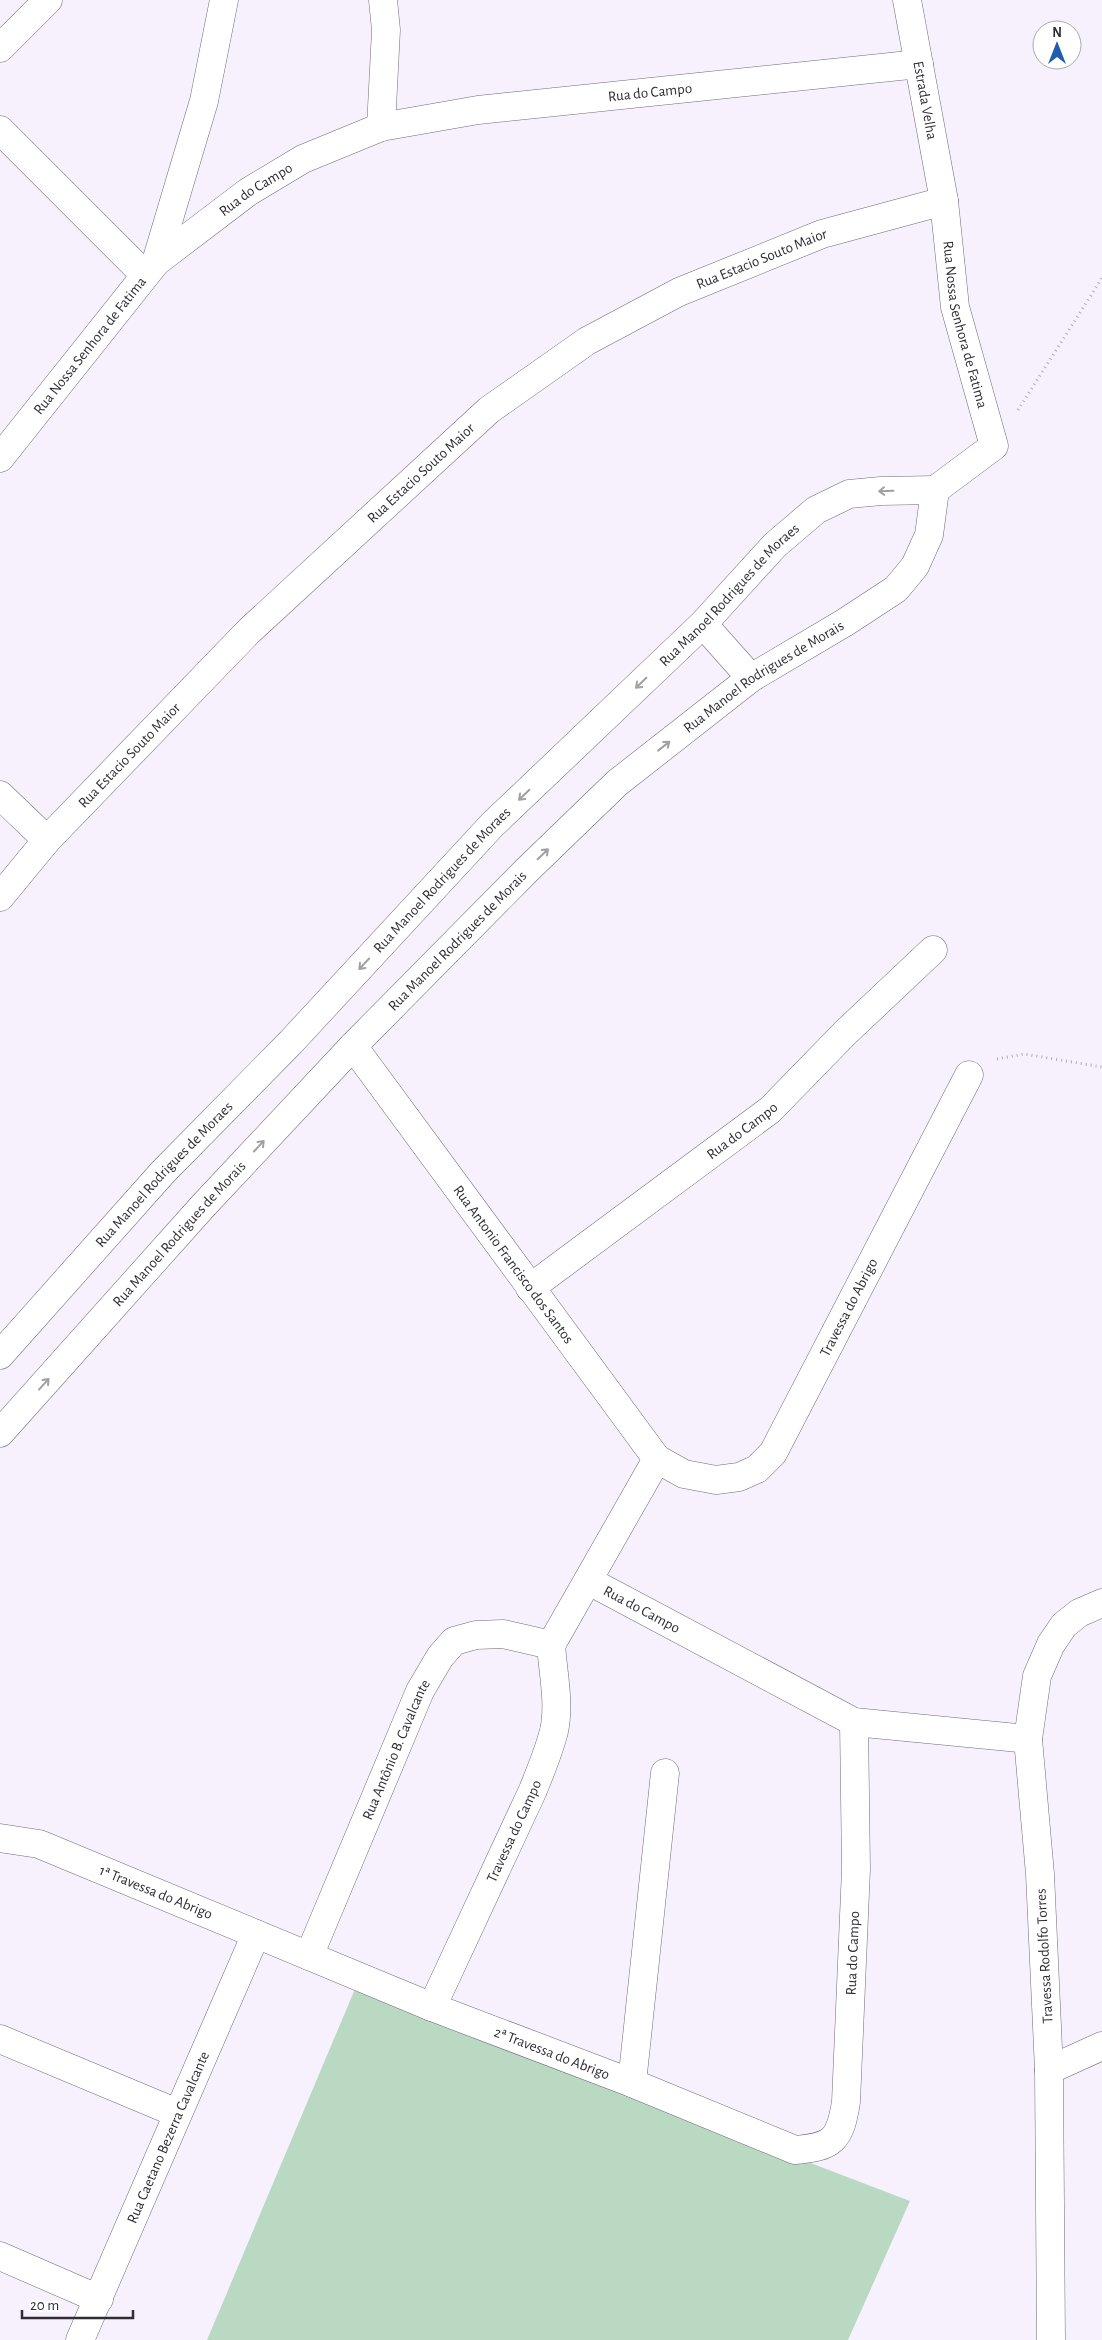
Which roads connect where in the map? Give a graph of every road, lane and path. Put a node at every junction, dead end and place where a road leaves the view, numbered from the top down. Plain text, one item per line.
1 (48, 0) edge
2 (224, 0) edge
3 (383, 0) edge
4 (907, 0) edge
5 (0, 48) edge
6 (919, 64) junction
7 (381, 127) junction
8 (0, 130) edge
9 (944, 201) junction
10 (150, 268) junction
11 (1102, 278) edge
12 (994, 446) junction
13 (0, 458) edge
14 (935, 490) junction
15 (703, 624) junction
16 (751, 678) junction
17 (0, 795) edge
18 (47, 840) junction
19 (0, 897) edge
20 (932, 950) dead end
21 (353, 1046) junction
22 (1102, 1067) edge
23 (970, 1075) joint
24 (530, 1288) junction
25 (0, 1355) edge
26 (5, 1416) edge
27 (657, 1459) junction
28 (684, 1474) joint
29 (589, 1581) junction
30 (1102, 1603) edge
31 (551, 1646) junction
32 (854, 1722) junction
33 (1028, 1740) junction
34 (665, 1774) dead end
35 (0, 1838) edge
36 (256, 1934) junction
37 (308, 1956) junction
38 (432, 2007) junction
39 (0, 2039) edge
40 (1102, 2046) edge
41 (1049, 2070) junction
42 (632, 2083) junction
43 (177, 2113) junction
44 (794, 2150) joint
45 (0, 2256) edge
46 (99, 2299) junction
47 (80, 2340) edge
48 (1051, 2340) edge

1 - 5 street
2 - 10 street, Rua Nossa Senhora de Fatima
3 - 7 street
4 - 6 street, Estrada Velha
6 - 7 street, Rua do Campo
6 - 9 street, Estrada Velha
7 - 10 street, Rua do Campo
8 - 10 street, Rua Nossa Senhora de Fatima
9 - 12 street, Rua Nossa Senhora de Fatima
9 - 18 street, Rua Estacio Souto Maior
10 - 13 street, Rua Nossa Senhora de Fatima
11 - 12 path
12 - 14 street
14 -> 15 street, Rua Manoel Rodrigues de Moraes
14 - 16 street, Rua Manoel Rodrigues de Morais
15 - 16 street
15 -> 25 street, Rua Manoel Rodrigues de Moraes
21 -> 16 street, Rua Manoel Rodrigues de Morais
17 - 18 street
18 - 19 street, Rua Estacio Souto Maior
20 - 24 street, Rua do Campo
21 - 24 street, Rua Antonio Francisco dos Santos
26 -> 21 street, Rua Manoel Rodrigues de Morais
22 - 23 path
23 - 28 street, Travessa do Abrigo
24 - 27 street, Rua Antonio Francisco dos Santos
27 - 28 street, Rua Antonio Francisco dos Santos
27 - 29 street, Rua do Campo
29 - 31 street, Rua do Campo
29 - 32 street, Rua do Campo
30 - 33 street, Travessa Rodolfo Torres
31 - 37 street, Rua Antônio B. Cavalcante
31 - 38 street, Travessa do Campo
32 - 33 street, Rua do Campo
32 - 44 street, Rua do Campo
33 - 41 street, Travessa Rodolfo Torres
34 - 42 street
35 - 36 street, 1ª Travessa do Abrigo
36 - 37 street, 1ª Travessa do Abrigo
36 - 43 street, Rua Caetano Bezerra Cavalcante
37 - 38 street, 2ª Travessa do Abrigo
38 - 42 street, 2ª Travessa do Abrigo
39 - 43 street
40 - 41 street
41 - 48 street, Travessa Rodolfo Torres
42 - 44 street, 2ª Travessa do Abrigo
43 - 46 street, Rua Caetano Bezerra Cavalcante
45 - 46 street
46 - 47 street, Rua Caetano Bezerra Cavalcante

